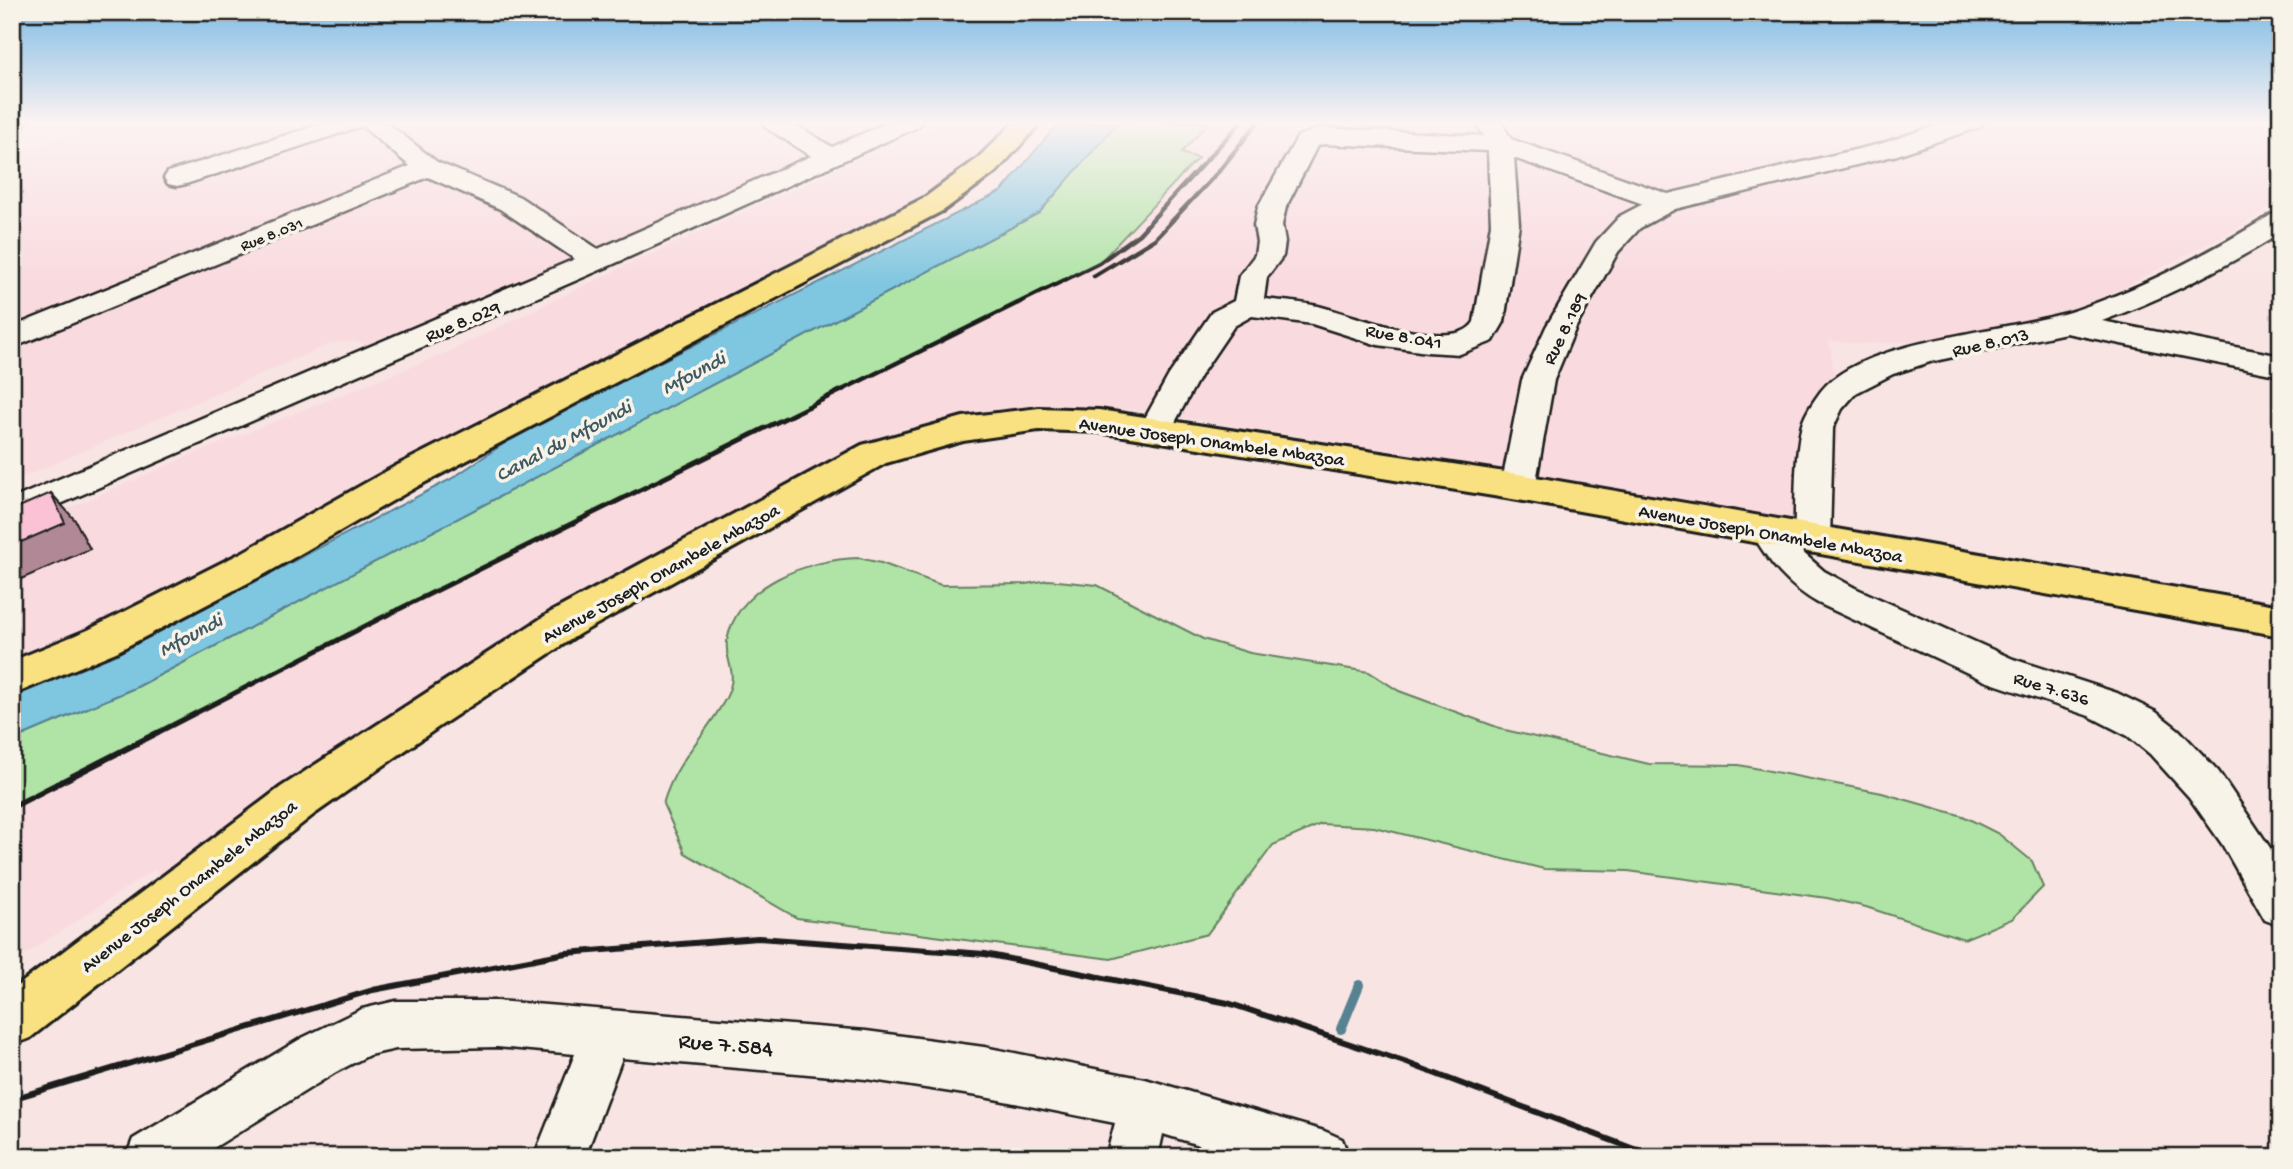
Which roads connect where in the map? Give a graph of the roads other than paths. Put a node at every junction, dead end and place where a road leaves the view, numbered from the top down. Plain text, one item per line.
1 (182, 177) edge
2 (407, 177) edge
3 (448, 177) edge
4 (787, 177) edge
5 (971, 177) edge
6 (1288, 177) edge
7 (1499, 177) edge
8 (1601, 177) edge
9 (1777, 177) edge
10 (177, 178) dead end
11 (1666, 203) junction
12 (2281, 221) edge
13 (597, 261) junction
14 (1248, 306) junction
15 (2065, 323) junction
16 (12, 338) edge
17 (2281, 366) edge
18 (1155, 429) junction
19 (1518, 487) junction
20 (12, 513) edge
21 (1770, 533) junction
22 (1812, 540) junction
23 (2281, 621) edge
24 (12, 679) edge
25 (2281, 905) edge
26 (12, 1021) edge
27 (607, 1034) junction
28 (1145, 1104) junction
29 (151, 1157) edge
30 (559, 1157) edge
31 (1132, 1157) edge
32 (1324, 1157) edge

1 - 10 street
2 - 16 street, Rue 8.031
3 - 13 street
4 - 13 street, Rue 8.029
5 - 24 main road
6 - 14 street
7 - 14 street, Rue 8.041
8 - 11 street
9 - 11 street, Rue 8.189
11 - 19 street, Rue 8.189
12 - 15 street, Rue 8.013
13 - 20 street, Rue 8.029
14 - 18 street
15 - 17 street
15 - 22 street, Rue 8.013
18 - 19 main road, Avenue Joseph Onambele Mbazoa
18 - 26 main road, Avenue Joseph Onambele Mbazoa
19 - 21 main road, Avenue Joseph Onambele Mbazoa
21 - 22 main road, Avenue Joseph Onambele Mbazoa
21 - 25 street, Rue 7.636
22 - 23 main road, Avenue Joseph Onambele Mbazoa
27 - 28 street, Rue 7.584
27 - 29 street, Rue 7.584
27 - 30 street
28 - 31 street
28 - 32 street, Rue 7.584

